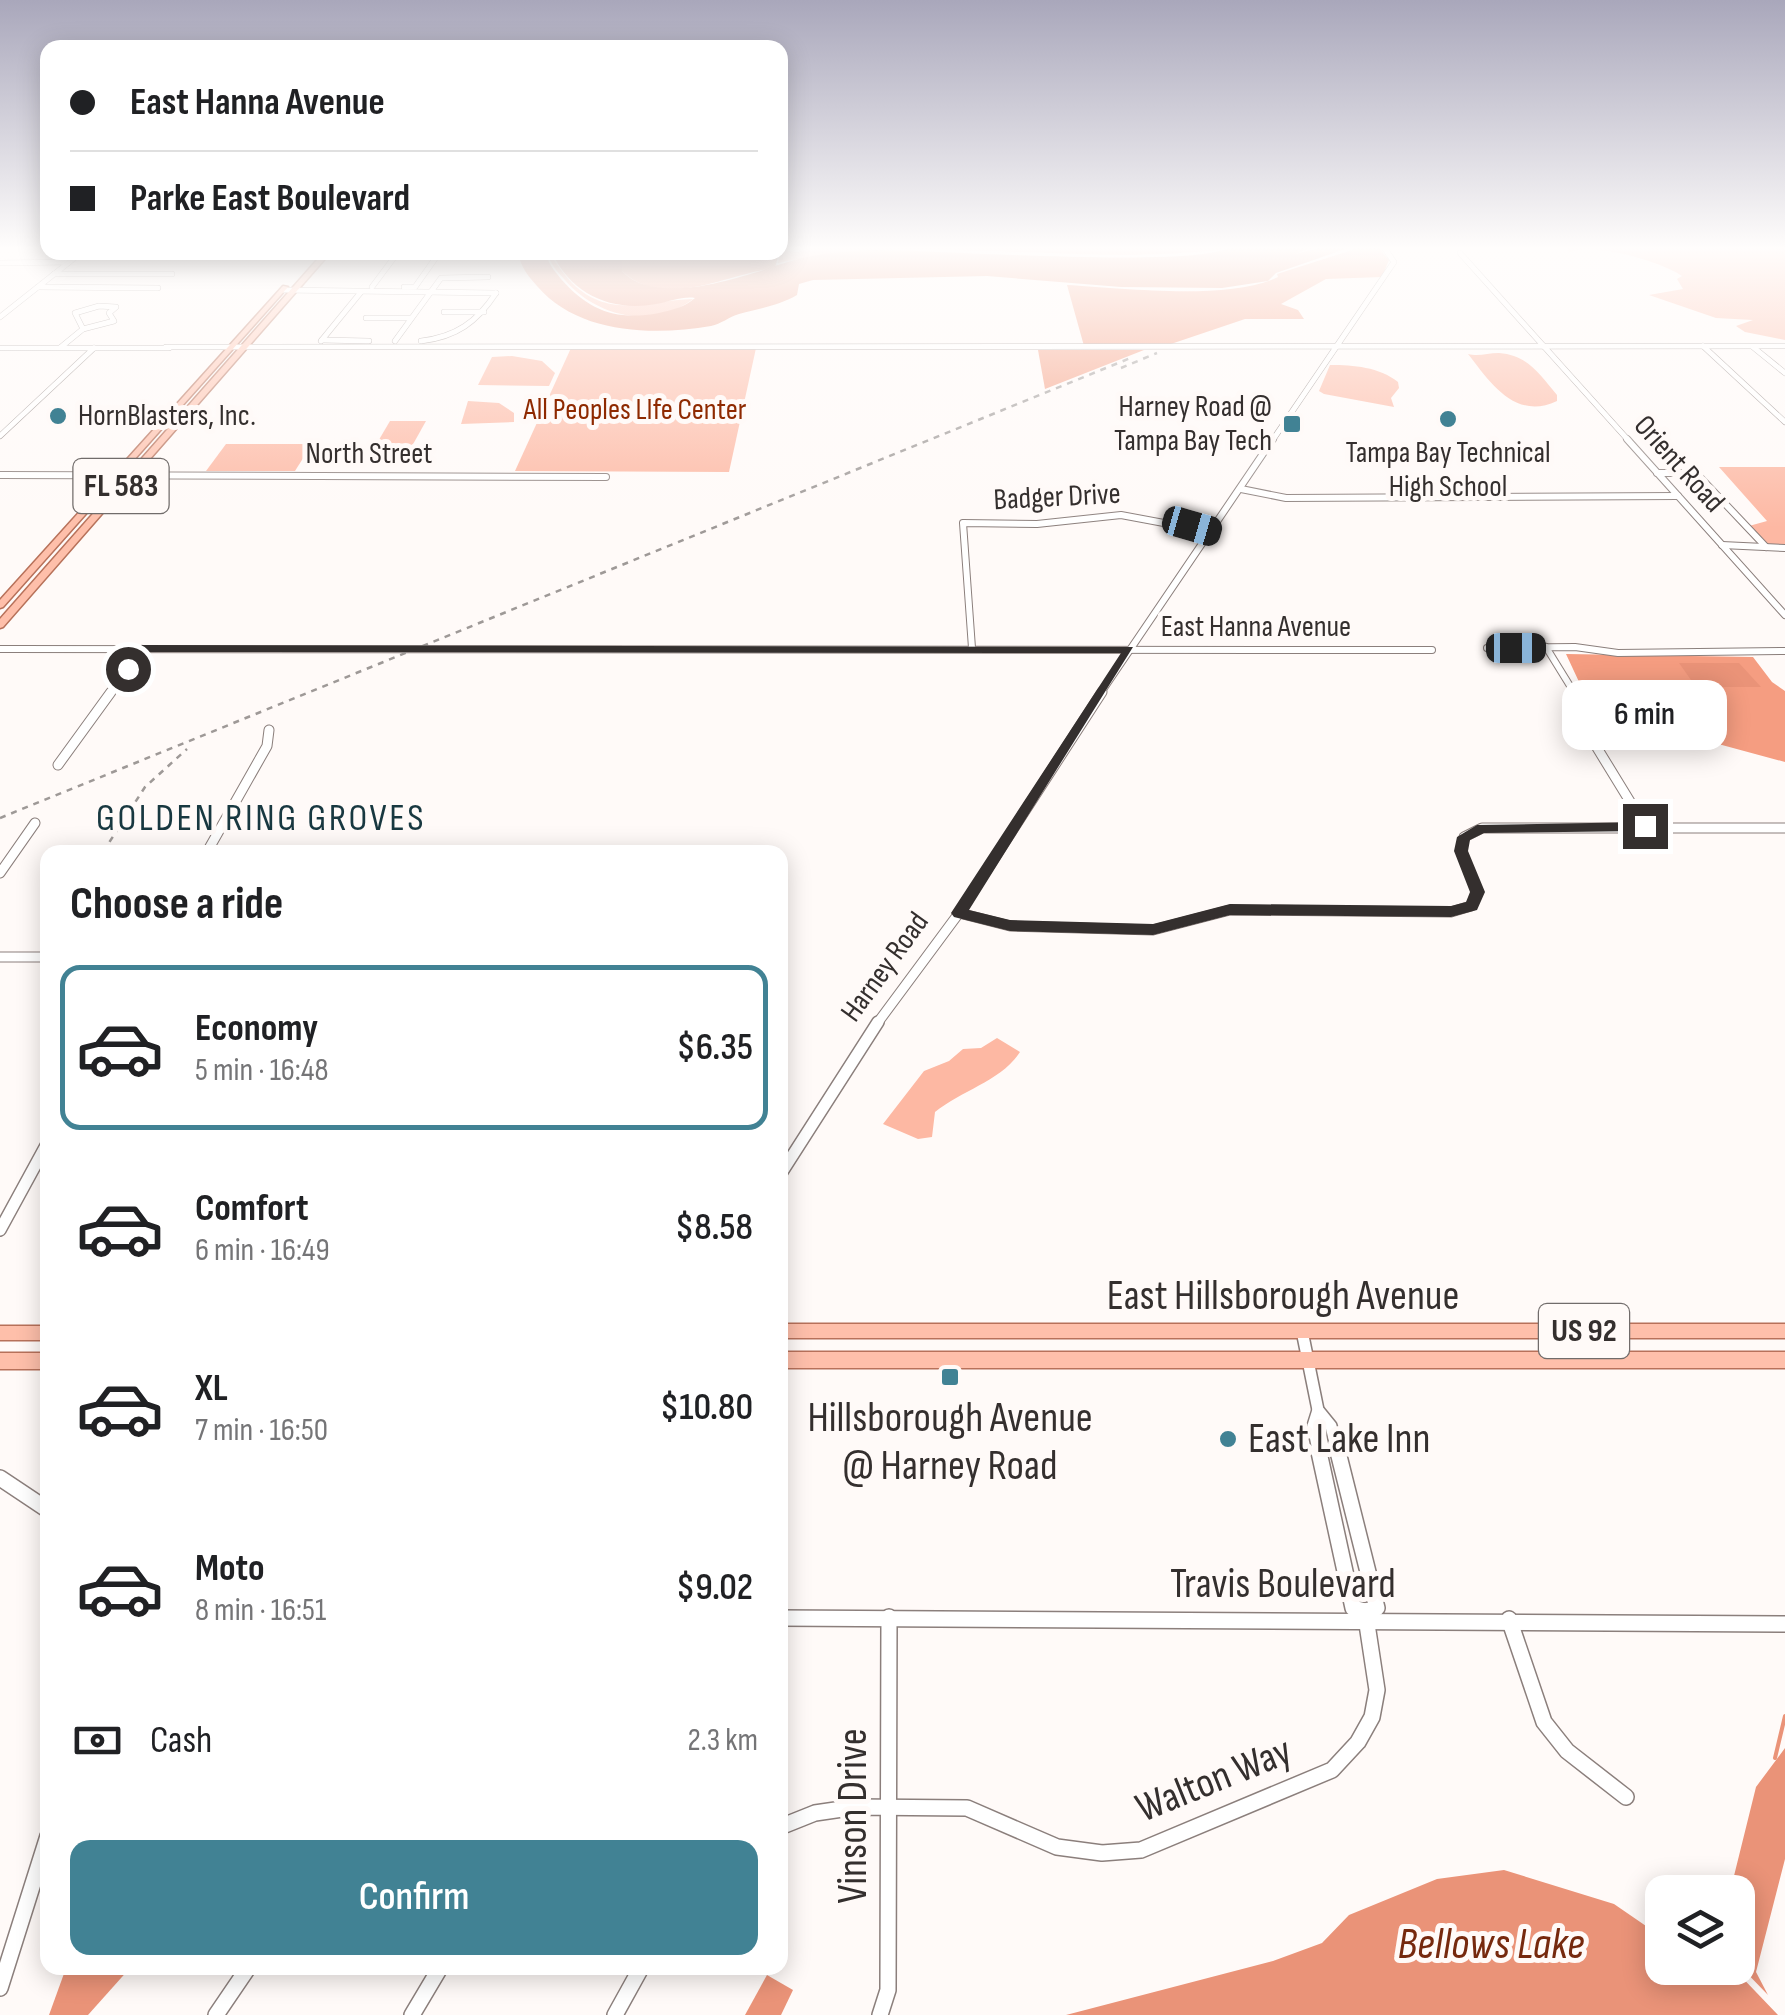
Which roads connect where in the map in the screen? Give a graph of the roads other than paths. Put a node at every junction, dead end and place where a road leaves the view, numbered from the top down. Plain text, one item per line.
1 (70, 340) edge
2 (232, 340) edge
3 (249, 340) edge
4 (322, 340) edge
5 (324, 340) edge
6 (416, 340) edge
7 (1341, 340) edge
8 (1539, 340) edge
9 (396, 341) joint
10 (1544, 346) junction
11 (1703, 346) junction
12 (1752, 346) junction
13 (1785, 346) edge
14 (225, 347) junction
15 (314, 347) junction
16 (1336, 347) junction
17 (0, 348) edge
18 (61, 348) junction
19 (94, 348) junction
20 (242, 348) junction
21 (1785, 374) edge
22 (173, 411) junction
23 (186, 411) junction
24 (1785, 422) edge
25 (0, 436) edge
26 (1658, 473) junction
27 (0, 475) edge
28 (116, 475) junction
29 (131, 475) junction
30 (606, 478) dead end
31 (1241, 488) junction
32 (1678, 496) junction
33 (1212, 532) junction
34 (1723, 547) junction
35 (1766, 547) junction
36 (1785, 548) edge
37 (27, 575) junction
38 (44, 575) junction
39 (0, 605) edge
40 (1785, 616) edge
41 (0, 625) edge
42 (0, 648) edge
43 (972, 648) junction
44 (1487, 648) dead end
45 (1546, 648) junction
46 (142, 649) junction
47 (1129, 650) junction
48 (1432, 650) dead end
49 (1785, 654) edge
50 (269, 730) dead end
51 (58, 766) dead end
52 (35, 823) dead end
53 (1645, 826) junction
54 (1785, 828) edge
55 (211, 845) edge
56 (0, 873) edge
57 (959, 913) junction
58 (0, 957) edge
59 (40, 957) edge
60 (40, 1157) edge
61 (788, 1162) edge
62 (0, 1230) edge
63 (788, 1331) edge
64 (1302, 1331) junction
65 (1785, 1331) edge
66 (0, 1333) edge
67 (40, 1333) edge
68 (788, 1360) edge
69 (1307, 1360) junction
70 (1785, 1360) edge
71 (0, 1361) edge
72 (40, 1361) edge
73 (1318, 1410) junction
74 (0, 1478) edge
75 (40, 1505) edge
76 (1367, 1616) junction
77 (889, 1617) junction
78 (788, 1618) edge
79 (1509, 1619) junction
80 (1785, 1624) edge
81 (1626, 1796) dead end
82 (888, 1806) junction
83 (788, 1824) edge
84 (40, 1861) edge
85 (243, 1975) edge
86 (436, 1975) edge
87 (637, 1975) edge
88 (0, 1988) edge
89 (216, 2015) edge
90 (412, 2015) edge
91 (614, 2015) edge
92 (880, 2015) edge

1 - 18 street
2 - 14 main road, FL 583
3 - 20 main road, FL 583
4 - 15 street
5 - 9 street
6 - 9 street
7 - 16 street, Harney Road
8 - 10 street, Orient Road
10 - 11 street
10 - 16 street
10 - 26 street, Orient Road
11 - 12 street
11 - 24 street
12 - 13 street
12 - 21 street
14 - 19 street
14 - 20 street
14 - 22 main road, FL 583
15 - 16 street
15 - 20 street
16 - 31 street, Harney Road
17 - 18 street
18 - 19 street
19 - 25 street
20 - 23 main road, FL 583
22 - 23 main road
22 - 28 main road, FL 583
23 - 29 main road, FL 583
26 - 32 street, Orient Road
26 - 35 street
27 - 28 street, North Street
28 - 29 street, North Street
28 - 37 main road, FL 583
29 - 30 street, North Street
29 - 38 main road, FL 583
31 - 32 street
31 - 33 street, Harney Road
32 - 34 street, Orient Road
33 - 43 street, Badger Drive
33 - 47 street, Harney Road
34 - 35 street
34 - 40 street, Orient Road
35 - 36 street
37 - 38 main road
37 - 39 main road, FL 583
38 - 41 main road, FL 583
42 - 46 street, East Hanna Avenue
43 - 46 street, East Hanna Avenue
43 - 47 street, East Hanna Avenue
44 - 45 street
45 - 49 street
45 - 53 street
46 - 51 street
47 - 48 street, East Hanna Avenue
47 - 57 street, Harney Road
50 - 55 street
52 - 56 street
53 - 54 street
53 - 57 street
57 - 61 street, Harney Road
58 - 59 street
60 - 62 street
63 - 64 main road, East Hillsborough Avenue / US 92
64 - 65 main road, East Hillsborough Avenue / US 92
64 - 69 street, Walton Way
66 - 67 main road
68 - 69 main road, East Hillsborough Avenue / US 92
69 - 70 main road, East Hillsborough Avenue / US 92
69 - 73 street, Walton Way
71 - 72 main road
73 - 76 street, Walton Way
73 - 76 street, Walton Way
74 - 75 street
76 - 77 street, Travis Boulevard
76 - 79 street, Travis Boulevard
76 - 82 street, Walton Way
77 - 78 street, Travis Boulevard
77 - 82 street, Vinson Drive
79 - 80 street, Travis Boulevard
79 - 81 street
82 - 83 street, Walton Way
82 - 92 street, Vinson Drive
84 - 88 street
85 - 89 street
86 - 90 street
87 - 91 street

